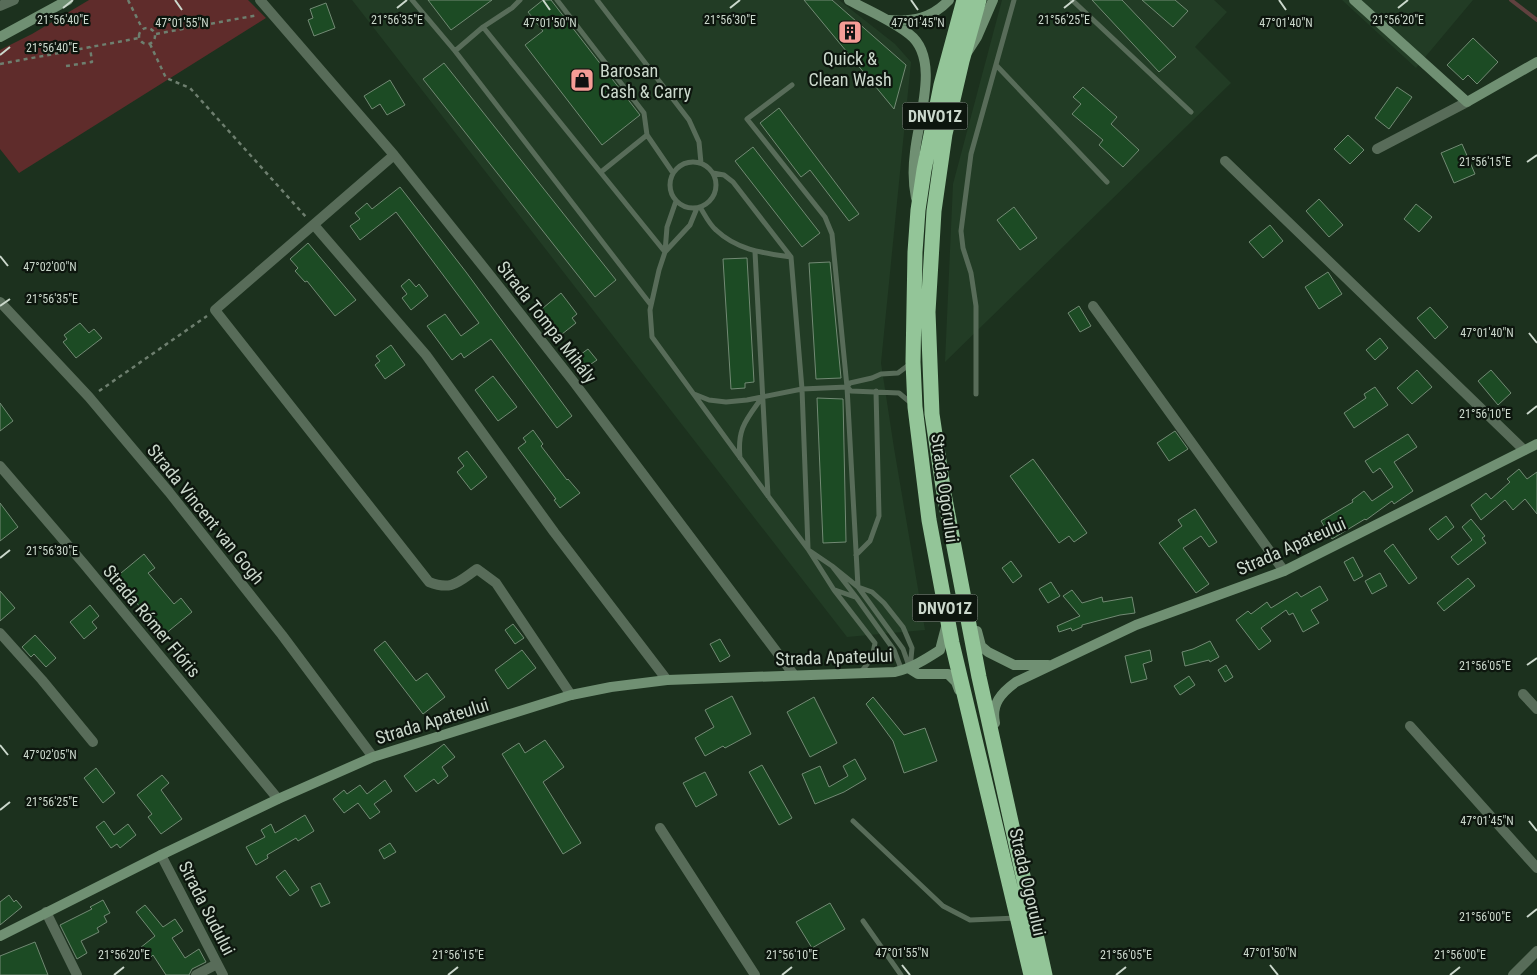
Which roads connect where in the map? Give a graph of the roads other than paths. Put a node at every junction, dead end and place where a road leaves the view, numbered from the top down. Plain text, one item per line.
1 (14, 0) edge
2 (68, 0) edge
3 (260, 0) edge
4 (412, 0) edge
5 (520, 0) edge
6 (557, 0) edge
7 (597, 0) edge
8 (849, 0) edge
9 (949, 0) edge
10 (964, 0) edge
11 (979, 0) edge
12 (993, 0) edge
13 (1014, 0) edge
14 (1072, 0) edge
15 (1354, 0) edge
16 (0, 6) edge
17 (885, 20) junction
18 (483, 27) junction
19 (0, 37) edge
20 (455, 51) junction
21 (962, 61) junction
22 (1537, 62) edge
23 (996, 65) junction
24 (792, 85) dead end
25 (1467, 102) junction
26 (1191, 112) dead end
27 (647, 135) junction
28 (1377, 148) dead end
29 (394, 156) junction
30 (1225, 161) dead end
31 (701, 163) junction
32 (601, 172) junction
33 (673, 173) junction
34 (713, 173) junction
35 (1107, 182) dead end
36 (676, 201) junction
37 (698, 208) junction
38 (918, 210) junction
39 (314, 225) junction
40 (665, 252) junction
41 (755, 252) junction
42 (791, 257) junction
43 (0, 302) edge
44 (652, 305) junction
45 (1092, 306) dead end
46 (913, 362) junction
47 (847, 387) junction
48 (802, 390) junction
49 (876, 391) junction
50 (694, 394) junction
51 (976, 394) dead end
52 (764, 396) junction
53 (914, 406) junction
54 (1537, 444) edge
55 (1524, 450) junction
56 (740, 459) junction
57 (0, 466) edge
58 (768, 496) junction
59 (808, 549) junction
60 (856, 556) junction
61 (832, 566) junction
62 (1284, 571) junction
63 (961, 579) junction
64 (858, 587) junction
65 (834, 590) junction
66 (856, 597) junction
67 (947, 620) junction
68 (0, 633) edge
69 (1052, 665) junction
70 (906, 670) junction
71 (860, 673) junction
72 (794, 675) junction
73 (667, 680) junction
74 (1523, 694) dead end
75 (571, 695) junction
76 (1537, 709) edge
77 (968, 712) junction
78 (1410, 726) dead end
79 (93, 742) dead end
80 (373, 757) junction
81 (278, 799) junction
82 (853, 821) dead end
83 (1013, 827) junction
84 (660, 828) dead end
85 (161, 855) junction
86 (1537, 868) edge
87 (46, 912) junction
88 (1017, 918) junction
89 (863, 921) dead end
90 (0, 936) edge
91 (1537, 952) edge
92 (217, 964) junction
93 (77, 975) edge
94 (196, 975) edge
95 (223, 975) edge
96 (755, 975) edge
97 (901, 975) edge
98 (1031, 975) edge
99 (1045, 975) edge
100 (1513, 975) edge

1 - 16 street
2 - 19 street
3 - 29 street, Strada Tompa Mihály
4 - 20 lane
5 - 18 lane
6 - 27 lane
7 - 31 lane
8 - 17 street
9 - 17 street
10 - 38 highway, Strada Ogorului / DNVO1Z
11 - 21 highway, Strada Ogorului / DNVO1Z
12 - 21 street
13 - 23 lane
14 - 26 lane
15 - 25 street
17 - 38 street
18 - 20 lane
18 - 32 lane
20 - 44 lane
21 - 63 highway, Strada Ogorului / DNVO1Z
22 - 25 street
23 - 35 lane
23 - 51 lane
24 - 47 lane
25 - 28 street
27 - 32 lane
27 - 33 lane
29 - 39 street
29 - 72 street, Strada Tompa Mihály
30 - 55 street
31 - 33 lane
31 - 34 lane
32 - 40 lane
33 - 36 lane
34 - 37 lane
34 - 42 lane
36 - 37 lane
36 - 40 lane
37 - 40 lane
37 - 41 lane
38 - 46 highway, Strada Ogorului / DNVO1Z
39 - 73 street
39 - 75 street
40 - 44 lane
41 - 42 lane
41 - 52 lane
42 - 48 lane
43 - 80 street, Strada Vincent van Gogh
44 - 50 lane
45 - 62 street
46 - 47 lane
46 - 53 highway, Strada Ogorului / DNVO1Z
47 - 48 lane
47 - 49 lane
47 - 60 lane
48 - 52 lane
48 - 59 lane
49 - 53 lane
49 - 60 lane
50 - 52 lane
50 - 56 lane
52 - 56 lane
52 - 58 lane
53 - 67 highway, Strada Ogorului / DNVO1Z
54 - 55 street, Strada Apateului
55 - 62 street, Strada Apateului
56 - 58 lane
57 - 81 street, Strada Rómer Flóris
58 - 59 lane
59 - 61 lane
59 - 65 lane
60 - 64 lane
61 - 64 lane
61 - 66 lane
62 - 69 street, Strada Apateului
63 - 69 street, Strada Apateului
63 - 83 highway, Strada Ogorului / DNVO1Z
64 - 70 lane
64 - 70 lane
65 - 66 lane
65 - 71 lane
66 - 70 lane
67 - 70 street, Strada Apateului
67 - 77 highway, Strada Ogorului / DNVO1Z
68 - 79 street
69 - 83 street, Strada Apateului
70 - 71 street, Strada Apateului
70 - 77 street, Strada Apateului
71 - 72 street, Strada Apateului
72 - 73 street, Strada Apateului
73 - 75 street, Strada Apateului
74 - 76 street
75 - 80 street, Strada Apateului
77 - 88 highway, Strada Ogorului / DNVO1Z
78 - 86 street
80 - 81 street, Strada Apateului
81 - 85 street, Strada Apateului
82 - 88 lane
83 - 99 highway, Strada Ogorului / DNVO1Z
84 - 96 street
85 - 87 street, Strada Apateului
85 - 92 street, Strada Sudului
87 - 90 street, Strada Apateului
87 - 93 street
88 - 98 highway, Strada Ogorului / DNVO1Z
89 - 97 lane
91 - 100 street
92 - 94 street
92 - 95 street, Strada Sudului

